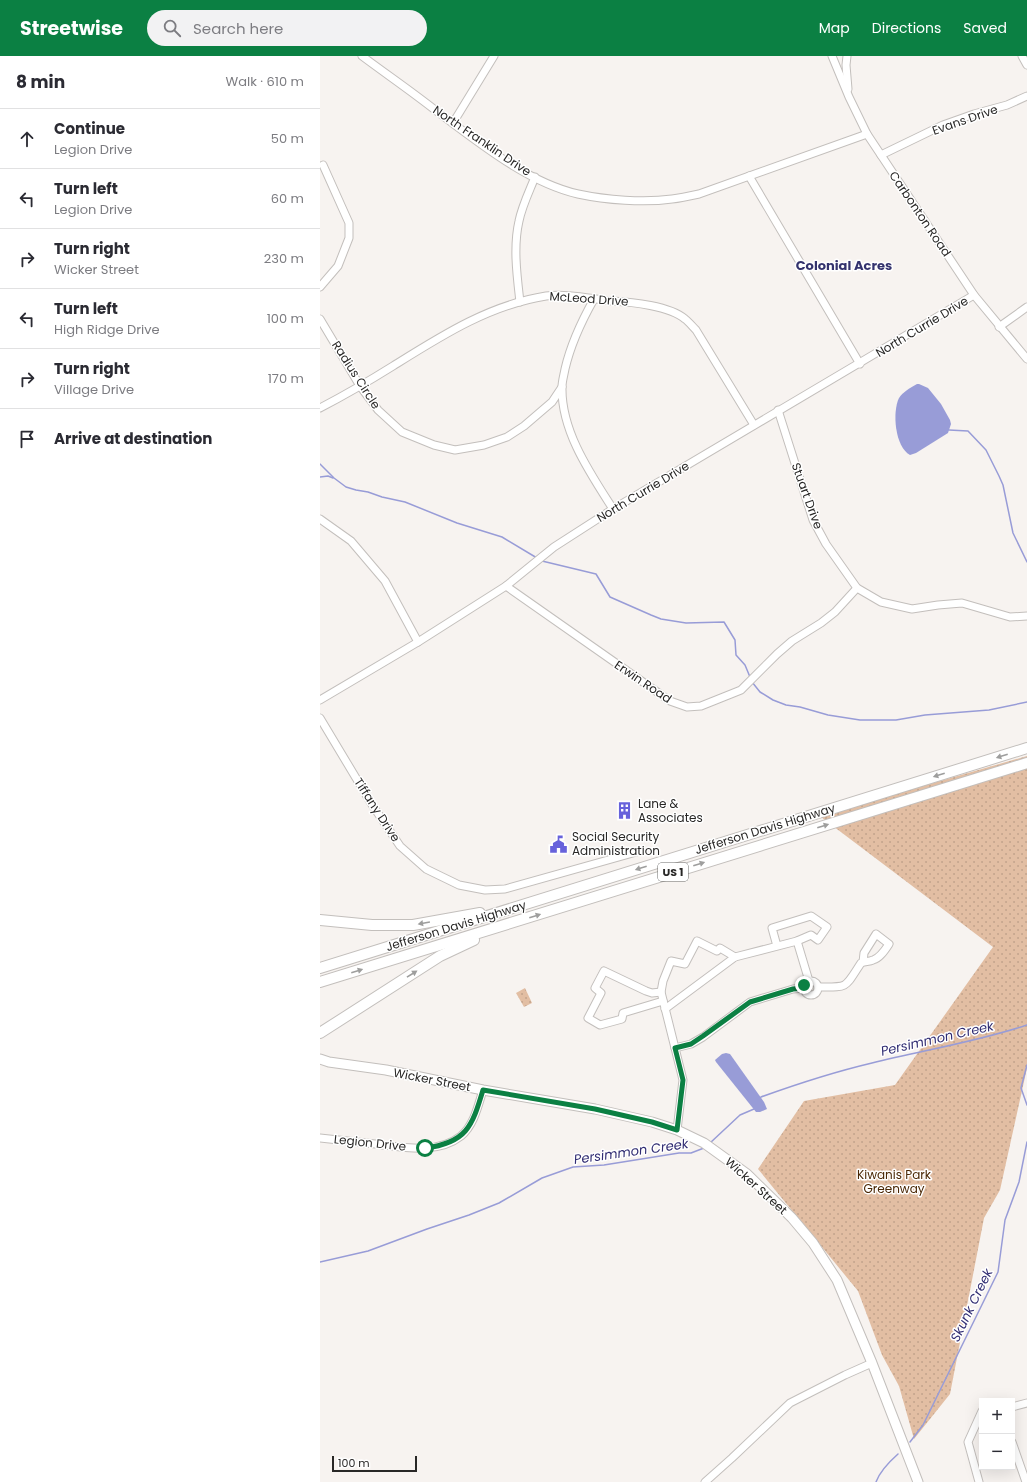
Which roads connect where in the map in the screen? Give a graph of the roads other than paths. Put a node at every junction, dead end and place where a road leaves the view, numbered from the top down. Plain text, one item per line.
1 (362, 56) edge
2 (494, 56) edge
3 (832, 56) edge
4 (847, 56) edge
5 (1022, 56) edge
6 (1027, 65) edge
7 (1027, 96) edge
8 (849, 97) junction
9 (453, 123) junction
10 (867, 134) junction
11 (881, 155) junction
12 (323, 165) dead end
13 (749, 176) junction
14 (535, 177) junction
15 (320, 287) edge
16 (974, 295) junction
17 (594, 299) junction
18 (520, 302) junction
19 (1027, 307) edge
20 (320, 319) edge
21 (999, 327) junction
22 (1027, 360) edge
23 (860, 364) junction
24 (360, 386) junction
25 (562, 386) junction
26 (320, 408) edge
27 (778, 410) junction
28 (754, 424) junction
29 (613, 509) junction
30 (320, 519) edge
31 (506, 586) junction
32 (857, 588) junction
33 (1027, 616) edge
34 (418, 642) junction
35 (320, 700) edge
36 (320, 718) edge
37 (1027, 748) edge
38 (1027, 763) edge
39 (640, 851) dead end
40 (532, 903) junction
41 (320, 920) edge
42 (518, 921) junction
43 (797, 941) junction
44 (777, 946) junction
45 (735, 957) junction
46 (863, 962) dead end
47 (320, 968) edge
48 (809, 981) junction
49 (320, 982) edge
50 (818, 987) junction
51 (804, 988) junction
52 (661, 992) junction
53 (663, 1001) junction
54 (665, 1009) junction
55 (320, 1033) edge
56 (675, 1048) junction
57 (320, 1059) edge
58 (483, 1090) junction
59 (677, 1130) junction
60 (320, 1138) edge
61 (872, 1363) junction
62 (1027, 1403) edge
63 (1015, 1406) edge
64 (979, 1418) edge
65 (1015, 1451) edge
66 (705, 1482) edge
67 (918, 1482) edge
68 (979, 1482) edge
69 (1026, 1482) edge

1 - 9 street, North Franklin Drive
2 - 9 street
3 - 8 street, Carbonton Road
4 - 8 street
5 - 6 street
7 - 11 street, Evans Drive
8 - 10 street, Carbonton Road
9 - 14 street, North Franklin Drive
10 - 11 street, Carbonton Road
10 - 13 street, North Franklin Drive
11 - 16 street, Carbonton Road
12 - 15 street
13 - 14 street, North Franklin Drive
13 - 23 street
14 - 18 street
16 - 21 street, Carbonton Road
16 - 23 street, North Currie Drive
17 - 18 street, McLeod Drive
17 - 25 street
17 - 28 street, McLeod Drive
18 - 24 street, McLeod Drive
19 - 21 street
20 - 24 street, Radius Circle
21 - 22 street, Carbonton Road
23 - 27 street, North Currie Drive
24 - 25 street, Radius Circle
24 - 26 street, McLeod Drive
25 - 29 street
27 - 28 street, North Currie Drive
27 - 32 street, Stuart Drive
28 - 29 street, North Currie Drive
29 - 31 street, North Currie Drive
30 - 34 street
31 - 32 street, Erwin Road
31 - 34 street, North Currie Drive
32 - 33 street, Stuart Drive
34 - 35 street, North Currie Drive
36 - 39 street, Tiffany Drive
37 -> 40 highway, Jefferson Davis Highway / US 1
42 -> 38 highway, Jefferson Davis Highway / US 1
40 -> 41 highway
40 - 47 highway, Jefferson Davis Highway / US 1
49 -> 42 highway, Jefferson Davis Highway / US 1
55 -> 42 highway
43 - 44 street
43 - 44 street
43 - 48 street
44 - 45 street
45 - 52 street
45 - 54 street
46 - 50 street
48 - 50 street
48 - 51 street
50 - 51 street
51 - 56 street
52 - 53 street
52 - 53 street
53 - 54 street
54 - 56 street
56 - 59 street
57 - 58 main road, Wicker Street
58 - 59 main road, Wicker Street
58 - 60 street, Legion Drive
59 - 61 main road, Wicker Street
61 - 66 street
61 - 67 main road, Wicker Street
62 - 63 street
64 - 68 street
65 - 69 street

